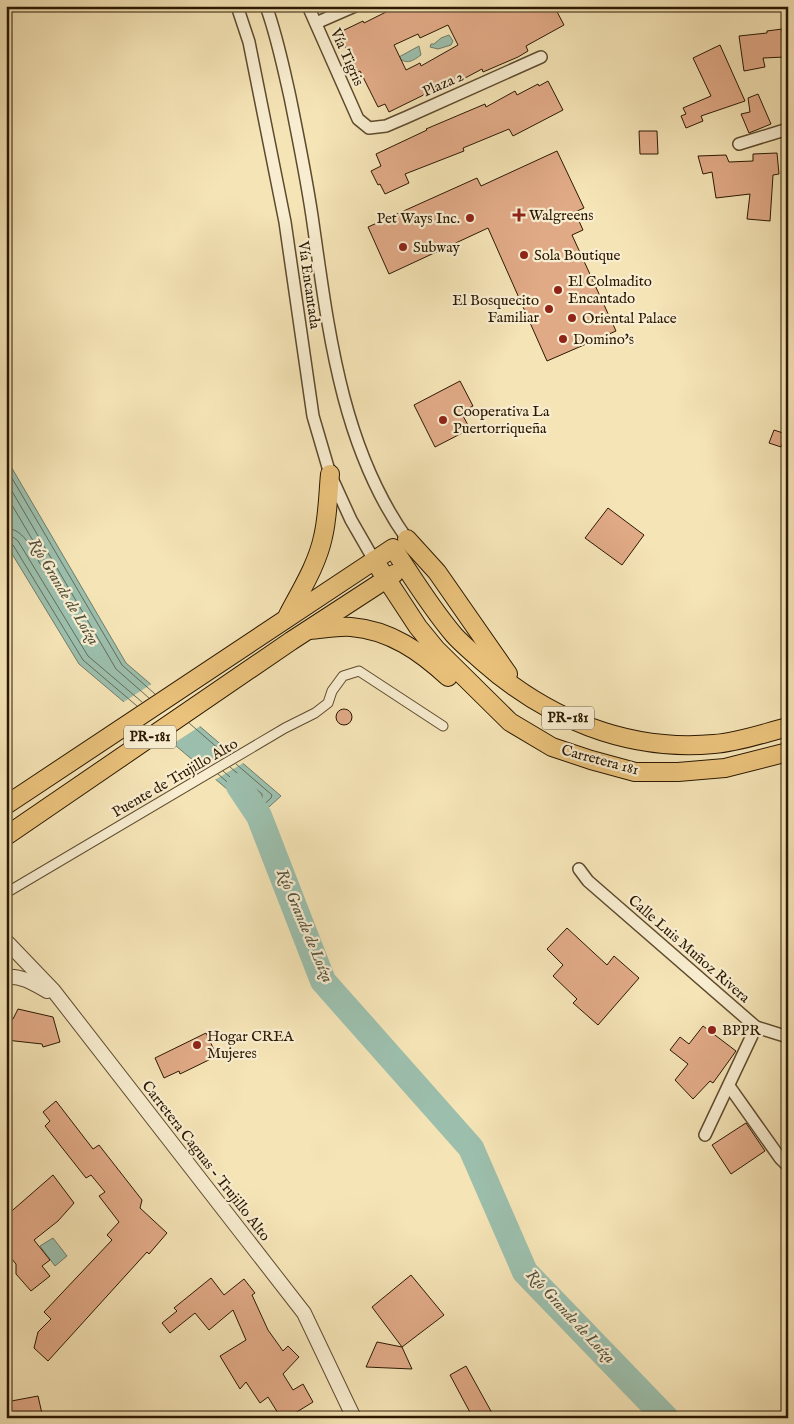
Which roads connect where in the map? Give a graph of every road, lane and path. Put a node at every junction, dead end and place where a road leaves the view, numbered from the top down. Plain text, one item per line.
1 (237, 6) edge
2 (266, 6) edge
3 (308, 6) edge
4 (355, 6) edge
5 (316, 23) junction
6 (541, 58) dead end
7 (358, 119) joint
8 (788, 130) edge
9 (739, 144) dead end
10 (330, 474) junction
11 (400, 543) junction
12 (374, 560) junction
13 (405, 566) junction
14 (386, 579) junction
15 (282, 620) junction
16 (308, 630) junction
17 (524, 694) junction
18 (510, 722) junction
19 (443, 726) dead end
20 (788, 727) edge
21 (786, 754) edge
22 (6, 806) edge
23 (8, 834) edge
24 (580, 869) dead end
25 (6, 893) edge
26 (6, 941) edge
27 (6, 977) edge
28 (58, 997) junction
29 (756, 1027) junction
30 (788, 1036) edge
31 (729, 1086) junction
32 (705, 1135) dead end
33 (788, 1166) edge
34 (354, 1418) edge

1 - 10 street, Vía Encantada
2 - 11 street, Vía Encantada
3 - 5 street, Vía Tigris
4 - 5 street
5 - 7 street, Vía Tigris
6 - 7 street, Plaza 2
8 - 9 street
10 - 12 street, Vía Encantada
10 - 15 main road
11 - 12 main road, PR-181
11 - 13 main road, Carretera 181 / PR-181
11 - 17 main road
12 - 14 main road, Carretera 181 / PR-181
12 - 15 main road, PR-181
13 - 14 main road, PR-181
13 - 17 main road, Carretera 181 / PR-181
14 - 16 main road, PR-181
14 - 18 main road, Carretera 181 / PR-181
15 - 22 main road, PR-181
16 - 18 main road
16 - 23 main road, PR-181
17 - 20 main road, Carretera 181 / PR-181
18 - 21 main road, Carretera 181 / PR-181
19 - 25 street, Puente de Trujillo Alto
24 - 29 street, Calle Luis Muñoz Rivera
26 - 28 street, Carretera Caguas - Trujillo Alto
27 - 28 street
28 - 34 street, Carretera Caguas - Trujillo Alto
29 - 30 street, Calle Luis Muñoz Rivera
29 - 31 street
31 - 32 street
31 - 33 street

